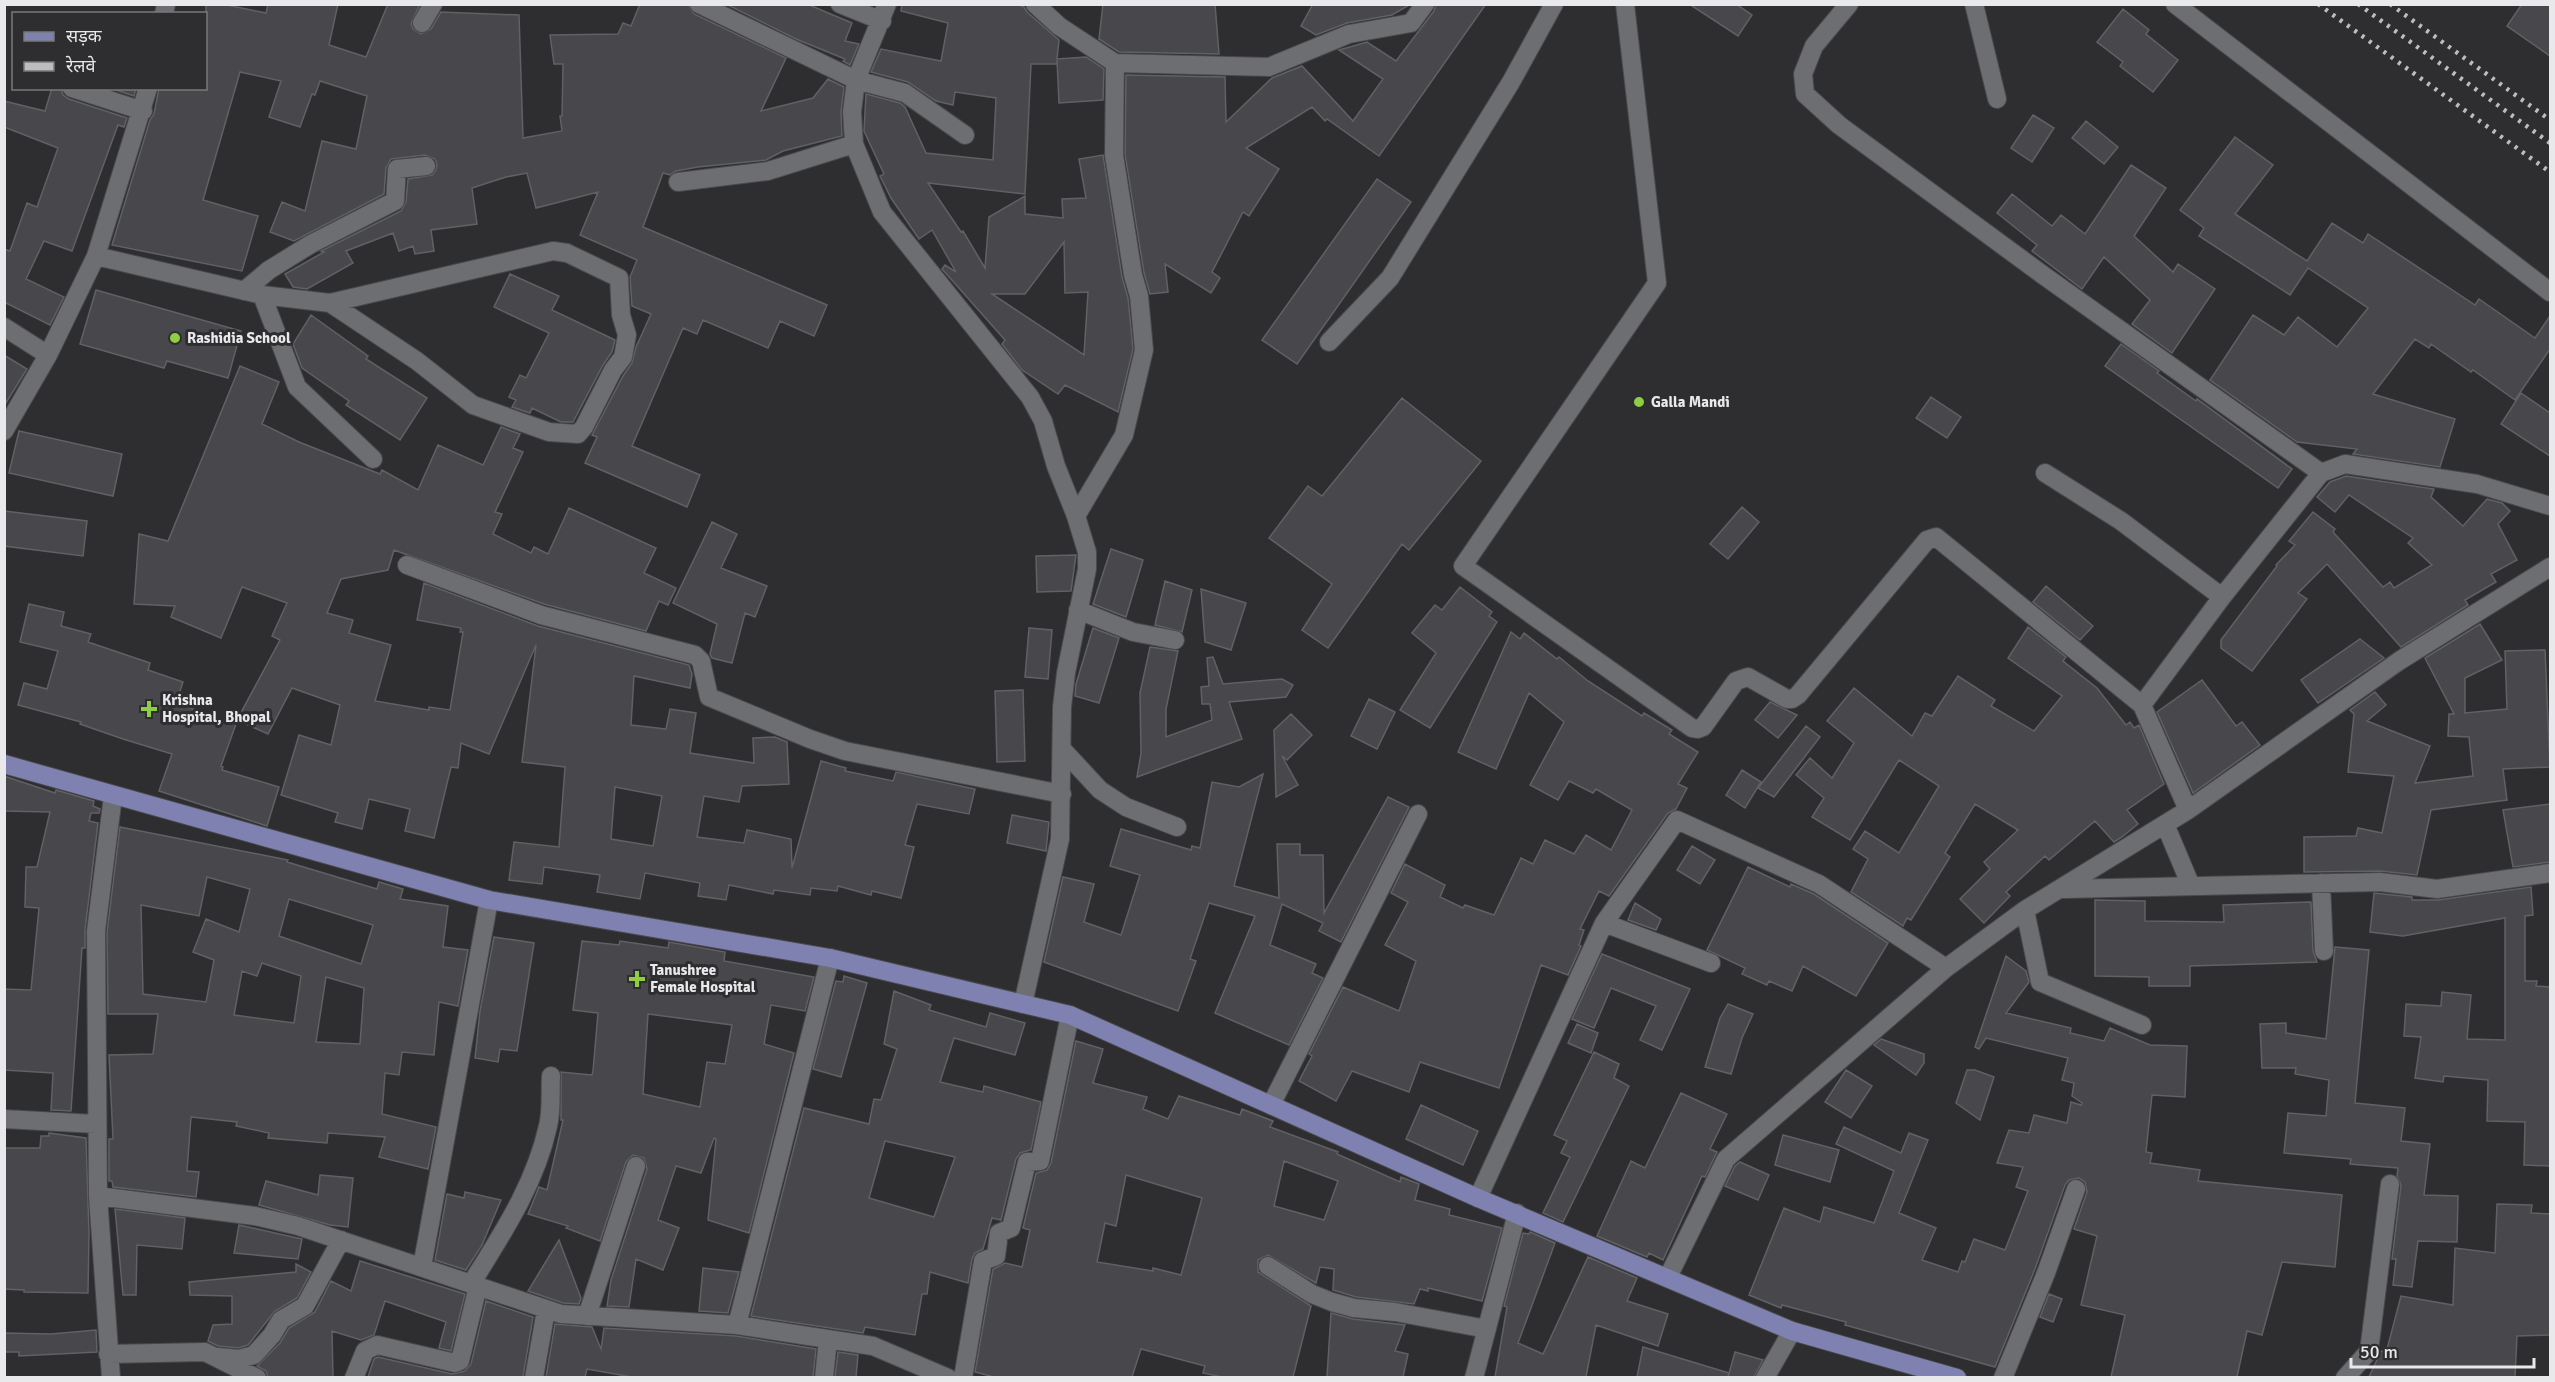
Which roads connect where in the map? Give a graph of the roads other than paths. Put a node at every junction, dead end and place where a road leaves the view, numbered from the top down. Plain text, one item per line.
1 (433, 4) edge
2 (699, 4) edge
3 (840, 4) edge
4 (1035, 4) edge
5 (1425, 4) edge
6 (1554, 4) edge
7 (1625, 4) edge
8 (1974, 4) edge
9 (2175, 4) edge
10 (1841, 6) edge
11 (884, 13) edge
12 (422, 23) dead end
13 (1115, 63) junction
14 (856, 80) junction
15 (78, 90) edge
16 (148, 90) edge
17 (1997, 99) dead end
18 (143, 111) junction
19 (965, 135) dead end
20 (854, 144) junction
21 (426, 166) dead end
22 (678, 182) dead end
23 (96, 256) junction
24 (244, 291) junction
25 (2550, 292) edge
26 (262, 295) junction
27 (330, 303) junction
28 (4, 327) edge
29 (1329, 342) dead end
30 (48, 355) junction
31 (4, 431) edge
32 (373, 459) dead end
33 (2321, 472) junction
34 (2045, 473) dead end
35 (2550, 506) edge
36 (1076, 516) junction
37 (406, 565) dead end
38 (2550, 567) edge
39 (2222, 597) junction
40 (1078, 610) junction
41 (1175, 640) dead end
42 (2142, 705) junction
43 (1062, 749) junction
44 (4, 764) edge
45 (1062, 794) junction
46 (113, 796) junction
47 (2188, 810) junction
48 (1418, 814) dead end
49 (2166, 824) junction
50 (1177, 827) dead end
51 (2550, 873) edge
52 (2321, 883) junction
53 (2191, 886) junction
54 (2064, 889) junction
55 (489, 900) junction
56 (2025, 910) junction
57 (1604, 923) junction
58 (2324, 951) dead end
59 (830, 958) junction
60 (1711, 963) dead end
61 (1946, 968) junction
62 (1023, 1004) junction
63 (1070, 1015) junction
64 (2142, 1025) dead end
65 (551, 1076) dead end
66 (1271, 1105) junction
67 (4, 1119) edge
68 (96, 1124) junction
69 (636, 1166) dead end
70 (2390, 1184) dead end
71 (2076, 1189) dead end
72 (98, 1196) junction
73 (1478, 1198) junction
74 (1517, 1213) junction
75 (341, 1240) junction
76 (1268, 1266) dead end
77 (422, 1267) junction
78 (1668, 1277) junction
79 (474, 1285) junction
80 (546, 1310) junction
81 (587, 1316) junction
82 (736, 1325) junction
83 (1487, 1329) junction
84 (1792, 1331) junction
85 (828, 1339) junction
86 (108, 1354) junction
87 (218, 1357) junction
88 (111, 1377) edge
89 (257, 1377) edge
90 (354, 1377) edge
91 (534, 1377) edge
92 (824, 1377) edge
93 (948, 1377) edge
94 (963, 1377) edge
95 (1474, 1377) edge
96 (1765, 1377) edge
97 (1954, 1377) edge
98 (2003, 1377) edge
99 (2345, 1377) edge

1 - 12 street
2 - 14 street
3 - 11 street
4 - 13 street
5 - 13 street
6 - 29 street
7 - 42 street
8 - 17 street
9 - 25 street
10 - 33 street
11 - 14 street
13 - 36 street
14 - 19 street
14 - 20 street
15 - 18 street
16 - 18 street
18 - 23 street
20 - 22 street
20 - 36 street
21 - 24 street
23 - 24 street
23 - 30 street
24 - 26 street
26 - 27 street
26 - 32 street
27 - 27 street
28 - 30 street
30 - 31 street
33 - 35 street
33 - 39 street
34 - 39 street
36 - 40 street
37 - 45 street
38 - 47 street
39 - 42 street
40 - 41 street
40 - 43 street
42 - 47 street
43 - 45 street
43 - 50 street
44 - 46 main road
45 - 62 street
46 - 55 main road
46 - 68 street
47 - 49 street
48 - 66 street
49 - 53 street
49 - 54 street
51 - 52 street
52 - 53 street
52 - 58 street
53 - 54 street
54 - 56 street
55 - 59 main road
55 - 77 street
56 - 61 street
56 - 64 street
57 - 60 street
57 - 61 street
57 - 73 street
59 - 62 main road
59 - 82 street
61 - 78 street
62 - 63 main road
63 - 66 main road
63 - 94 street
65 - 79 street
66 - 73 main road
67 - 68 street
68 - 72 street
69 - 81 street
70 - 99 street
71 - 98 street
72 - 75 street
72 - 86 street
73 - 74 main road
74 - 78 main road
74 - 83 street
75 - 77 street
75 - 87 street
76 - 83 street
77 - 79 street
78 - 84 main road
79 - 80 street
79 - 90 street
80 - 81 street
80 - 91 street
81 - 82 street
82 - 85 street
83 - 95 street
84 - 96 street
84 - 97 main road
85 - 92 street
85 - 93 street
86 - 87 street
86 - 88 street
87 - 89 street

